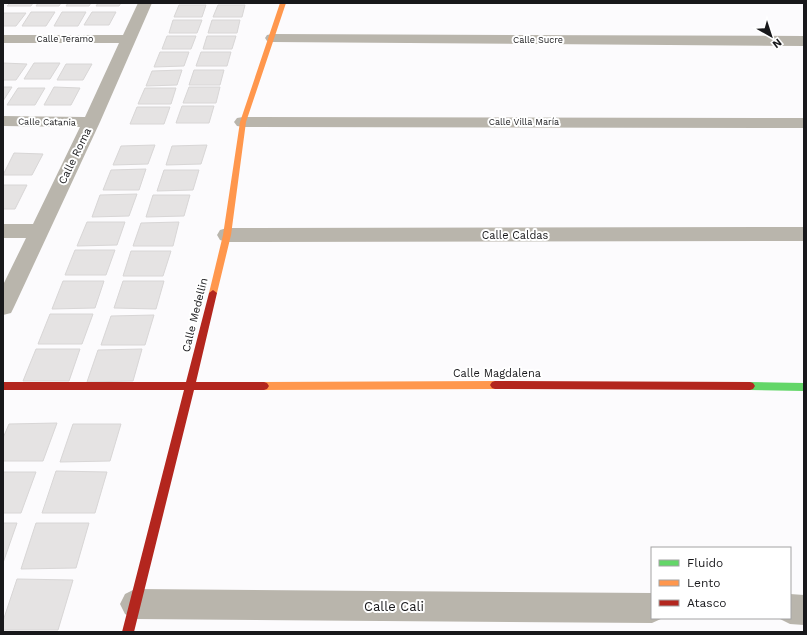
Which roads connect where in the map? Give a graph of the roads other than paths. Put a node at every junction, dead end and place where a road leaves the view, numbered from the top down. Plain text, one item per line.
1 (145, 3) edge
2 (283, 3) edge
3 (272, 38) junction
4 (3, 39) edge
5 (128, 39) junction
6 (804, 41) edge
7 (3, 121) edge
8 (91, 122) junction
9 (243, 122) junction
10 (804, 123) edge
11 (3, 231) edge
12 (38, 231) junction
13 (804, 234) edge
14 (227, 235) junction
15 (3, 307) edge
16 (3, 386) edge
17 (190, 387) junction
18 (804, 387) edge
19 (135, 604) junction
20 (651, 608) edge
21 (791, 610) edge
22 (804, 610) edge
23 (128, 632) edge

1 - 5 street, Calle Roma
2 - 3 street, Calle Medellin
3 - 6 street, Calle Sucre
3 - 9 street, Calle Medellin
4 - 5 street, Calle Teramo
5 - 8 street, Calle Roma
7 - 8 street, Calle Catania
8 - 12 street, Calle Roma
9 - 10 street, Calle Villa María
9 - 14 street, Calle Medellin
11 - 12 street
12 - 15 street, Calle Roma
13 - 14 street, Calle Caldas
14 - 17 street, Calle Medellin
16 - 17 street, Calle Magdalena
17 - 18 street, Calle Magdalena
17 - 19 street, Calle Medellin
19 - 20 street, Calle Cali
19 - 23 street, Calle Medellin
21 - 22 street

